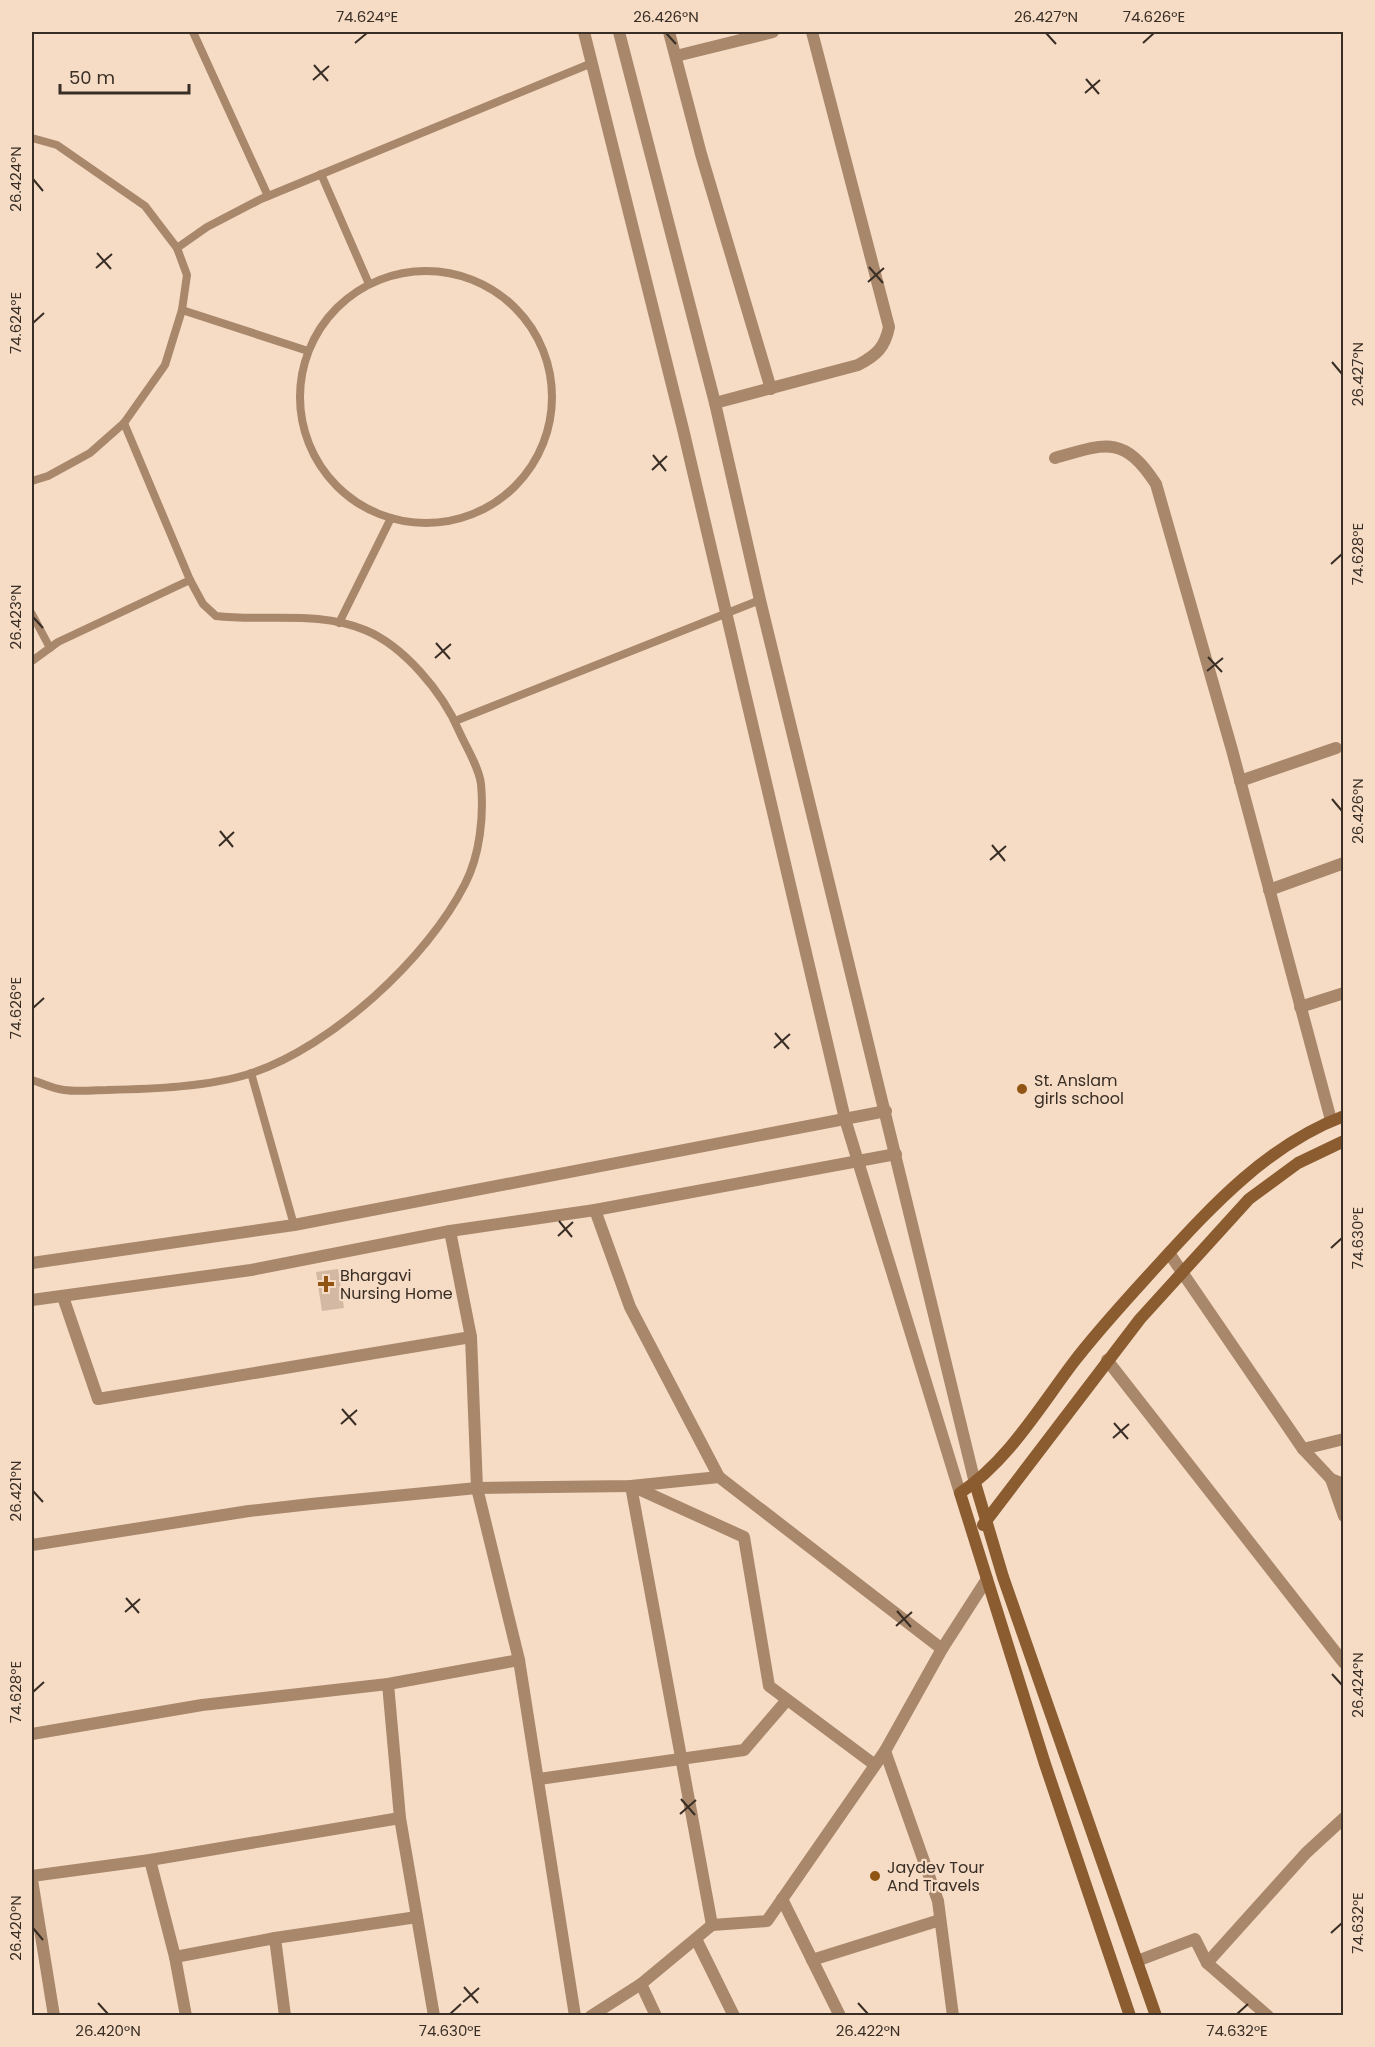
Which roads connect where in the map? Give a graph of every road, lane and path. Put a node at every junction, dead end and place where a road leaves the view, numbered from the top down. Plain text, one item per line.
1 (193, 32) edge
2 (584, 32) edge
3 (619, 32) edge
4 (669, 32) edge
5 (773, 32) edge
6 (812, 32) edge
7 (676, 56) junction
8 (592, 63) junction
9 (32, 138) edge
10 (321, 174) junction
11 (268, 196) junction
12 (177, 248) junction
13 (369, 284) junction
14 (182, 310) junction
15 (308, 351) junction
16 (771, 389) junction
17 (715, 403) junction
18 (124, 423) junction
19 (1055, 458) dead end
20 (32, 481) edge
21 (391, 518) junction
22 (190, 579) junction
23 (760, 600) junction
24 (32, 614) edge
25 (726, 614) junction
26 (339, 623) junction
27 (50, 648) junction
28 (32, 661) edge
29 (455, 721) junction
30 (1336, 748) dead end
31 (1240, 781) junction
32 (1344, 862) edge
33 (1269, 891) junction
34 (1344, 993) edge
35 (1300, 1007) junction
36 (251, 1073) junction
37 (32, 1080) edge
38 (886, 1111) junction
39 (1344, 1116) edge
40 (844, 1119) junction
41 (1331, 1120) junction
42 (1344, 1141) edge
43 (896, 1154) junction
44 (858, 1160) junction
45 (595, 1210) junction
46 (294, 1225) junction
47 (450, 1231) junction
48 (1169, 1253) junction
49 (32, 1263) edge
50 (1184, 1271) junction
51 (63, 1297) junction
52 (32, 1300) edge
53 (471, 1337) junction
54 (1107, 1360) junction
55 (1344, 1439) edge
56 (1303, 1449) junction
57 (719, 1477) junction
58 (1331, 1479) junction
59 (975, 1483) junction
60 (1344, 1484) edge
61 (631, 1486) junction
62 (477, 1488) junction
63 (960, 1493) junction
64 (1344, 1516) edge
65 (986, 1522) junction
66 (973, 1532) junction
67 (32, 1545) edge
68 (987, 1578) junction
69 (942, 1649) junction
70 (519, 1660) junction
71 (1344, 1663) edge
72 (388, 1684) junction
73 (788, 1700) junction
74 (32, 1734) edge
75 (885, 1751) junction
76 (681, 1758) junction
77 (875, 1765) junction
78 (540, 1779) junction
79 (400, 1818) junction
80 (1344, 1818) edge
81 (150, 1860) junction
82 (32, 1878) edge
83 (782, 1899) junction
84 (417, 1917) junction
85 (940, 1920) junction
86 (712, 1925) junction
87 (275, 1938) junction
88 (697, 1941) junction
89 (175, 1957) junction
90 (812, 1960) junction
91 (1137, 1961) junction
92 (1207, 1963) junction
93 (641, 1984) junction
94 (430, 2014) edge
95 (54, 2016) edge
96 (186, 2016) edge
97 (285, 2016) edge
98 (575, 2016) edge
99 (591, 2016) edge
100 (656, 2016) edge
101 (734, 2016) edge
102 (840, 2016) edge
103 (953, 2016) edge
104 (1130, 2016) edge
105 (1156, 2016) edge
106 (1268, 2016) edge

1 - 11 lane
2 - 8 street
3 - 17 street
4 - 7 street
5 - 7 street
6 - 16 street
7 - 16 street
8 - 10 lane
8 - 25 street
9 - 12 lane
10 - 11 lane
10 - 13 lane
11 - 12 lane
12 - 14 lane
13 - 15 lane
13 - 21 lane
14 - 15 lane
14 - 18 lane
15 - 21 lane
16 - 17 street
17 - 23 street
18 - 20 lane
18 - 22 lane
19 - 31 street
21 - 26 lane
22 - 26 lane
22 - 27 lane
23 - 25 lane
23 - 38 street
24 - 27 lane
25 - 29 lane
25 - 40 street
26 - 29 lane
27 - 28 lane
29 - 36 lane
30 - 31 street
31 - 33 street
32 - 33 street
33 - 35 street
34 - 35 street
35 - 41 street
36 - 37 lane
36 - 46 lane
38 - 40 street
38 - 43 street
39 - 41 street
40 - 44 street
40 - 46 street
41 - 48 street
42 - 50 street
43 - 44 street
43 - 59 street
44 - 45 street
44 - 63 street
45 - 47 street
45 - 57 street
46 - 49 street
47 - 51 street
47 - 53 street
48 - 50 street
48 - 59 street
50 - 54 street
50 - 56 street
51 - 52 street
51 - 53 street
53 - 62 street
54 - 65 street
54 - 71 street
55 - 56 street
56 - 58 street
57 - 61 street
57 - 69 street
58 - 60 street
58 - 64 street
59 - 63 street
59 - 65 street
61 - 62 street
61 - 73 street
61 - 76 street
62 - 67 street
62 - 70 street
63 - 66 street
65 - 66 street
65 - 91 street
66 - 68 street
68 - 69 street
68 - 104 street
69 - 75 street
70 - 72 street
70 - 78 street
72 - 74 street
72 - 79 street
73 - 76 street
73 - 77 street
75 - 77 street
75 - 85 street
76 - 78 street
76 - 86 street
77 - 83 street
78 - 98 street
79 - 81 street
79 - 84 street
80 - 92 street
81 - 82 street
81 - 89 street
82 - 95 street
83 - 86 street
83 - 90 street
84 - 87 street
84 - 94 street
85 - 90 street
85 - 103 street
86 - 88 street
87 - 89 street
87 - 97 street
88 - 93 street
88 - 101 street
89 - 96 street
90 - 102 street
91 - 92 street
91 - 105 street
92 - 106 street
93 - 99 street
93 - 100 street

